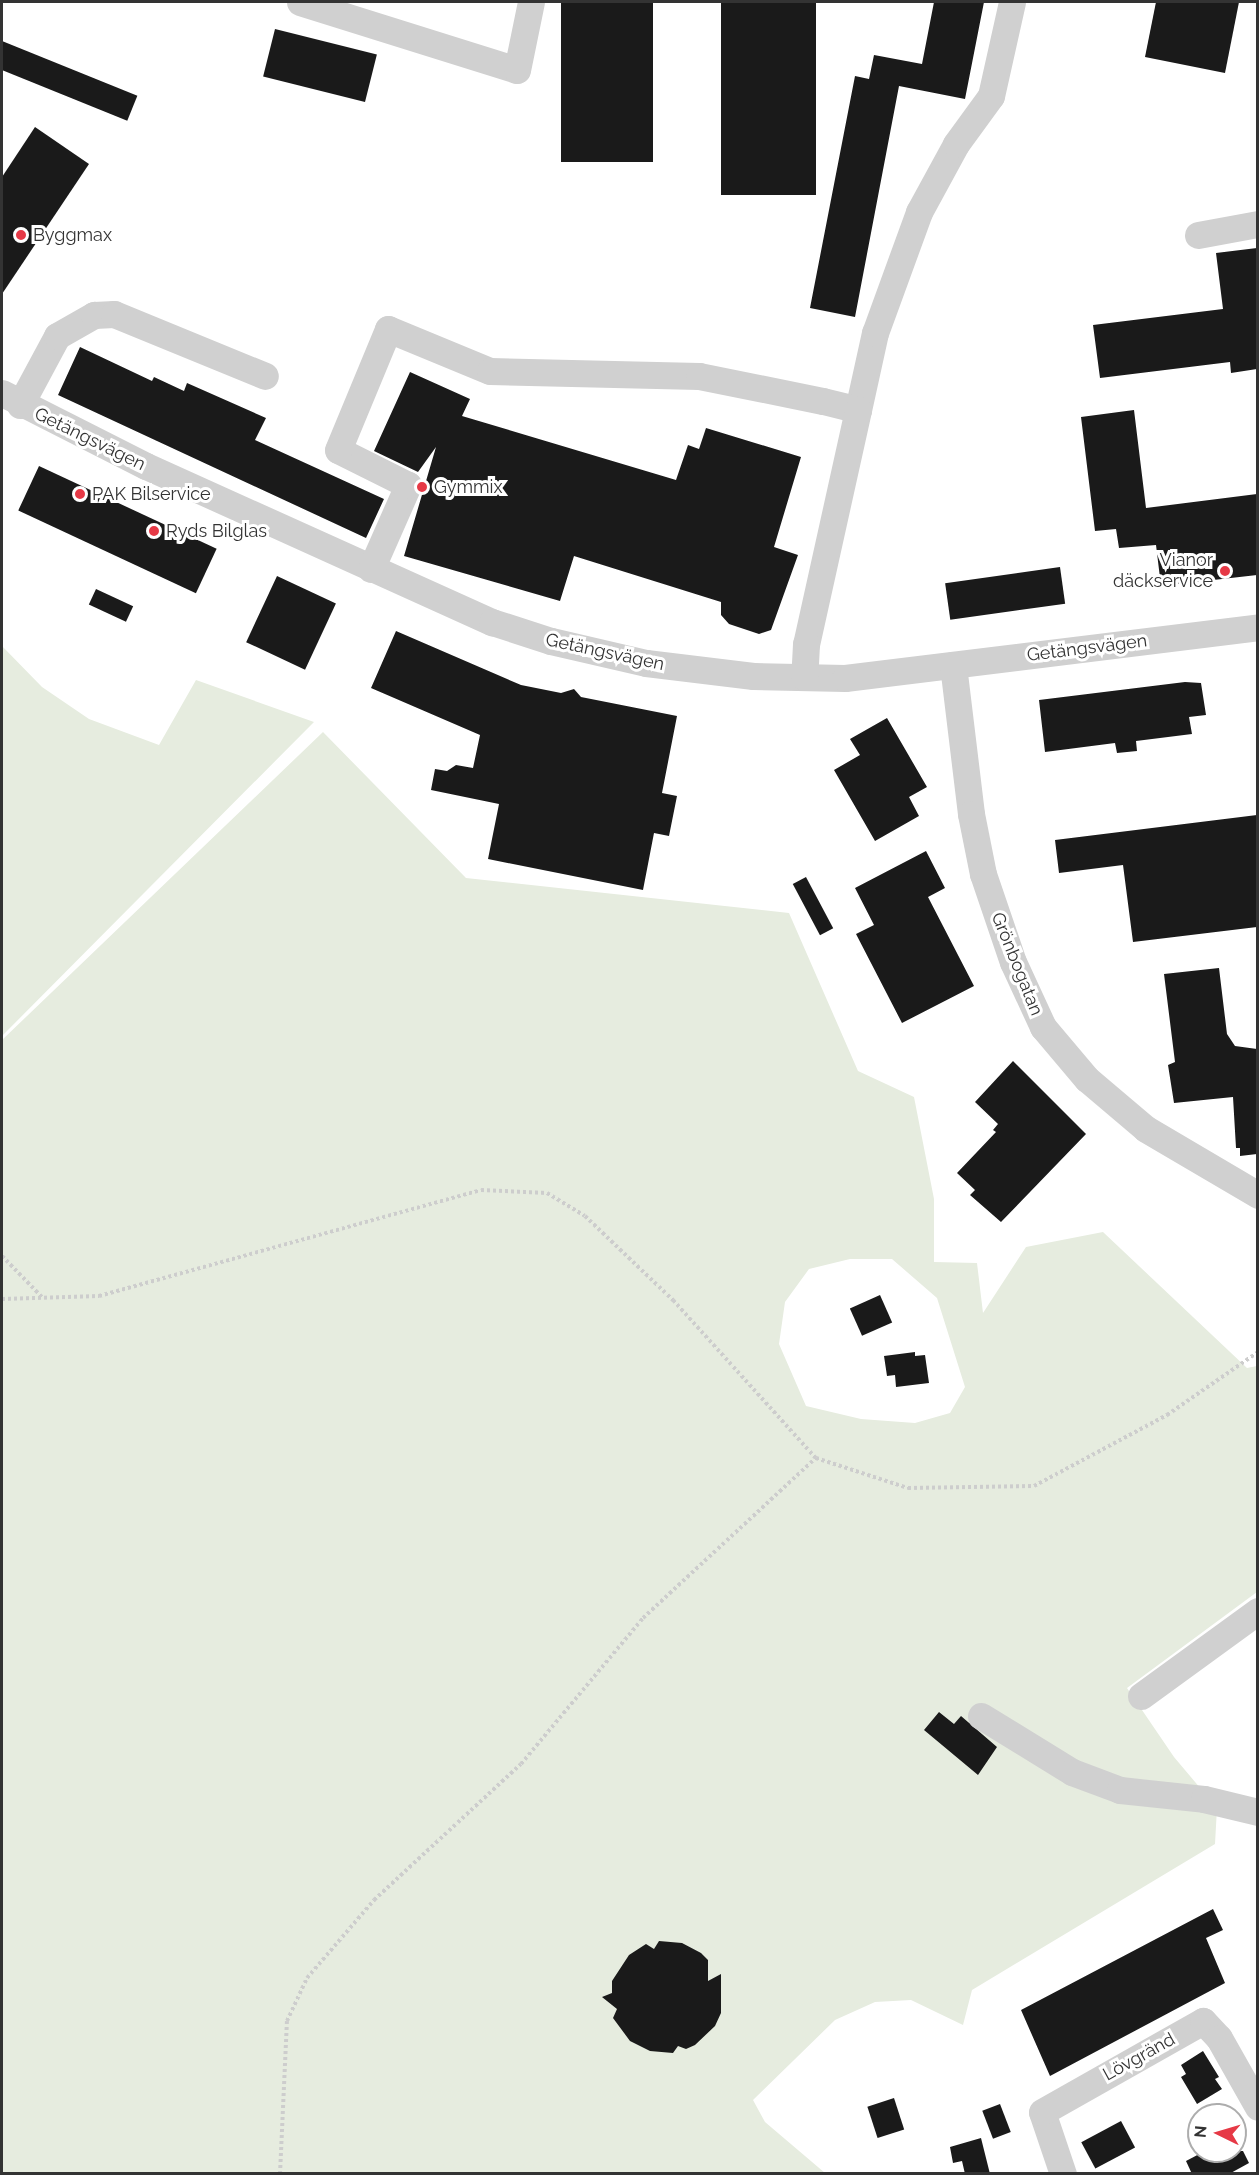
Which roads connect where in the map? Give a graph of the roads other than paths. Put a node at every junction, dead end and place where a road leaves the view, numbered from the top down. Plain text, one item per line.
1 (300, 2) edge
2 (531, 2) edge
3 (1012, 2) edge
4 (1257, 224) edge
5 (1198, 235) dead end
6 (265, 376) dead end
7 (11, 399) edge
8 (858, 410) junction
9 (371, 569) junction
10 (1257, 627) edge
11 (953, 665) junction
12 (804, 677) junction
13 (1257, 1195) edge
14 (1257, 1611) edge
15 (1141, 1696) dead end
16 (981, 1716) dead end
17 (1251, 1817) edge
18 (1257, 2107) edge
19 (1063, 2174) edge

1 - 2 street
3 - 8 street
4 - 5 street
6 - 7 street
7 - 9 street, Getängsvägen
8 - 9 street
8 - 12 street
9 - 12 street, Getängsvägen
10 - 11 street, Getängsvägen
11 - 12 street, Getängsvägen
11 - 13 street, Grönbogatan
14 - 15 street
16 - 17 street
18 - 19 street, Lövgränd

